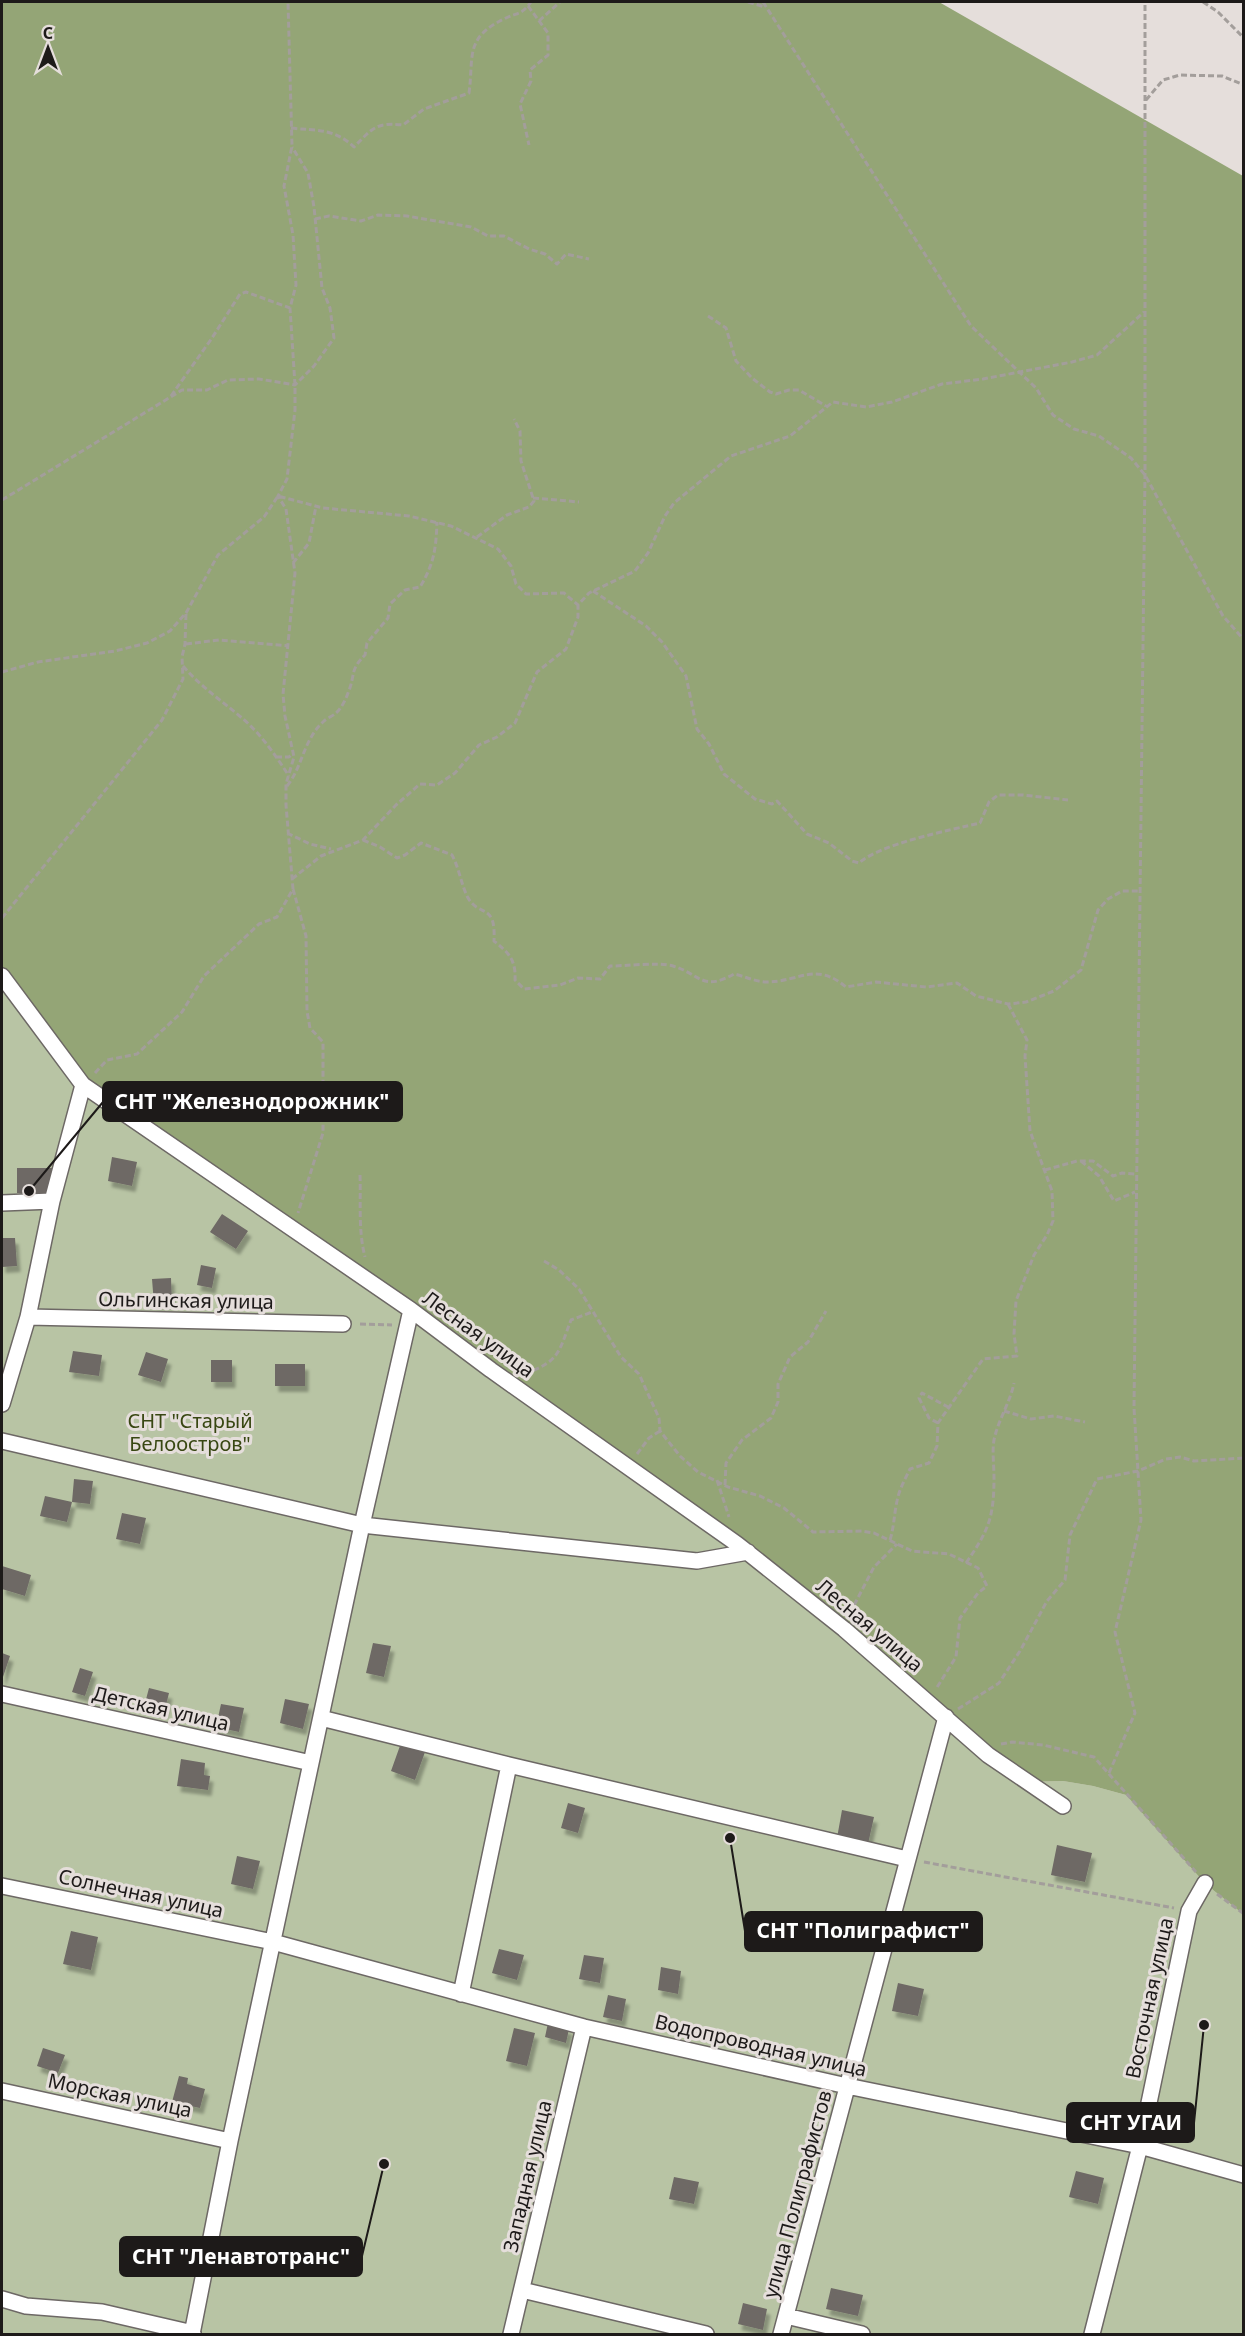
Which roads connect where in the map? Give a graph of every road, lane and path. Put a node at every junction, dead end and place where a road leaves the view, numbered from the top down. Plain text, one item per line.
1 (288, 2) edge
2 (531, 2) edge
3 (560, 2) edge
4 (748, 2) edge
5 (763, 2) edge
6 (1145, 2) edge
7 (1203, 2) edge
8 (528, 6) junction
9 (765, 7) junction
10 (539, 21) junction
11 (1244, 38) edge
12 (1244, 85) edge
13 (1145, 101) junction
14 (291, 128) junction
15 (530, 145) dead end
16 (292, 146) junction
17 (315, 219) junction
18 (589, 259) dead end
19 (290, 308) junction
20 (1145, 310) junction
21 (708, 316) dead end
22 (1018, 371) junction
23 (295, 385) junction
24 (170, 397) junction
25 (827, 406) junction
26 (514, 419) dead end
27 (1145, 474) junction
28 (278, 496) junction
29 (533, 498) junction
30 (2, 500) edge
31 (579, 502) dead end
32 (316, 506) junction
33 (437, 522) junction
34 (477, 537) junction
35 (293, 563) junction
36 (593, 591) junction
37 (578, 605) junction
38 (186, 613) junction
39 (1244, 640) edge
40 (185, 644) junction
41 (289, 646) junction
42 (183, 665) junction
43 (2, 672) edge
44 (293, 753) junction
45 (276, 757) junction
46 (289, 776) junction
47 (286, 788) junction
48 (1068, 800) dead end
49 (287, 833) junction
50 (363, 840) junction
51 (333, 849) junction
52 (292, 879) junction
53 (293, 889) junction
54 (1140, 891) junction
55 (2, 918) edge
56 (2, 976) edge
57 (1008, 1004) junction
58 (83, 1085) junction
59 (1081, 1161) junction
60 (1045, 1170) junction
61 (1136, 1174) junction
62 (360, 1175) dead end
63 (1135, 1192) junction
64 (52, 1201) junction
65 (2, 1203) edge
66 (293, 1229) junction
67 (544, 1262) dead end
68 (366, 1279) junction
69 (411, 1310) junction
70 (826, 1311) dead end
71 (592, 1312) junction
72 (28, 1317) junction
73 (343, 1324) joint
74 (407, 1326) junction
75 (506, 1380) junction
76 (1014, 1383) dead end
77 (2, 1404) edge
78 (948, 1407) junction
79 (1004, 1411) junction
80 (1084, 1422) dead end
81 (938, 1423) junction
82 (660, 1431) junction
83 (2, 1441) edge
84 (1244, 1458) edge
85 (625, 1464) junction
86 (1138, 1471) junction
87 (717, 1480) junction
88 (725, 1485) junction
89 (362, 1525) junction
90 (890, 1540) junction
91 (897, 1544) junction
92 (742, 1548) junction
93 (966, 1563) junction
94 (844, 1629) junction
95 (2, 1694) edge
96 (928, 1701) junction
97 (946, 1717) junction
98 (321, 1718) junction
99 (979, 1746) junction
100 (311, 1763) junction
101 (509, 1766) junction
102 (1109, 1773) junction
103 (1063, 1806) dead end
104 (907, 1859) junction
105 (1205, 1883) junction
106 (2, 1886) edge
107 (1189, 1911) junction
108 (1244, 1914) edge
109 (273, 1942) junction
110 (461, 1994) junction
111 (584, 2027) junction
112 (847, 2086) junction
113 (2, 2091) edge
114 (230, 2141) junction
115 (1140, 2146) junction
116 (1244, 2175) edge
117 (522, 2290) junction
118 (2, 2299) edge
119 (786, 2316) junction
120 (193, 2334) edge
121 (511, 2334) edge
122 (706, 2334) edge
123 (781, 2334) edge
124 (862, 2334) edge
125 (1092, 2334) edge

1 - 14 path
2 - 8 path
3 - 10 path
4 - 9 path
5 - 9 path
6 - 13 path
7 - 11 path
8 - 10 path
8 - 14 path
9 - 22 path
10 - 15 path
12 - 13 path
13 - 20 path
14 - 16 path
16 - 17 path
16 - 19 path
17 - 18 path
17 - 23 path
19 - 23 path
19 - 24 path
20 - 22 path
20 - 27 path
21 - 25 path
22 - 25 path
22 - 27 path
23 - 24 path
23 - 28 path
24 - 30 path
25 - 36 path
26 - 29 path
27 - 39 path
27 - 54 path
28 - 32 path
28 - 35 path
28 - 38 path
29 - 31 path
29 - 34 path
32 - 33 path
32 - 35 path
33 - 34 path
33 - 47 path
34 - 37 path
35 - 41 path
36 - 37 path
36 - 48 path
37 - 50 path
38 - 40 path
38 - 43 path
40 - 41 path
40 - 42 path
41 - 44 path
42 - 45 path
42 - 55 path
44 - 45 path
44 - 46 path
45 - 46 path
46 - 47 path
47 - 49 path
49 - 51 path
49 - 52 path
50 - 51 path
50 - 57 path
51 - 52 path
52 - 53 path
53 - 58 path
53 - 66 path
54 - 57 path
54 - 61 path
56 - 58 street, Лесная улица
57 - 60 path
58 - 64 street
58 - 66 street, Лесная улица
59 - 60 path
59 - 61 path
59 - 63 path
60 - 78 path
61 - 63 path
62 - 68 path
63 - 86 path
64 - 65 street
64 - 72 street
66 - 68 street, Лесная улица
67 - 71 path
68 - 69 street, Лесная улица
69 - 74 street
69 - 75 street, Лесная улица
70 - 88 path
71 - 75 path
71 - 82 path
72 - 73 street, Ольгинская улица
72 - 77 street
73 - 74 path
74 - 89 street
75 - 85 street, Лесная улица
76 - 79 path
78 - 81 path
78 - 81 path
79 - 80 path
79 - 93 path
81 - 90 path
82 - 85 path
82 - 87 path
83 - 89 street
84 - 86 path
85 - 92 street, Лесная улица
86 - 97 path
86 - 102 path
87 - 88 path
87 - 92 path
88 - 90 path
89 - 92 street
89 - 98 street
90 - 91 path
91 - 93 path
91 - 94 path
92 - 94 street, Лесная улица
93 - 96 path
94 - 96 street, Лесная улица
95 - 100 street, Детская улица
96 - 97 street, Лесная улица
97 - 99 street, Лесная улица
97 - 104 street, улица Полиграфистов
98 - 100 street
98 - 101 street
99 - 102 path
99 - 103 street, Лесная улица
100 - 109 street
101 - 104 street
101 - 110 street
102 - 105 path
104 - 107 path
104 - 112 street, улица Полиграфистов
105 - 107 street, Восточная улица
105 - 108 path
106 - 109 street, Солнечная улица
107 - 115 street, Восточная улица
109 - 110 street, Водопроводная улица
109 - 114 street
110 - 111 street, Водопроводная улица
111 - 112 street, Водопроводная улица
111 - 117 street, Западная улица
112 - 115 street, Водопроводная улица
112 - 119 street, улица Полиграфистов
113 - 114 street, Морская улица
114 - 120 street
115 - 116 street, Водопроводная улица
115 - 125 street, Восточная улица
117 - 121 street, Западная улица
117 - 122 street
118 - 120 street
119 - 123 street, улица Полиграфистов
119 - 124 street

